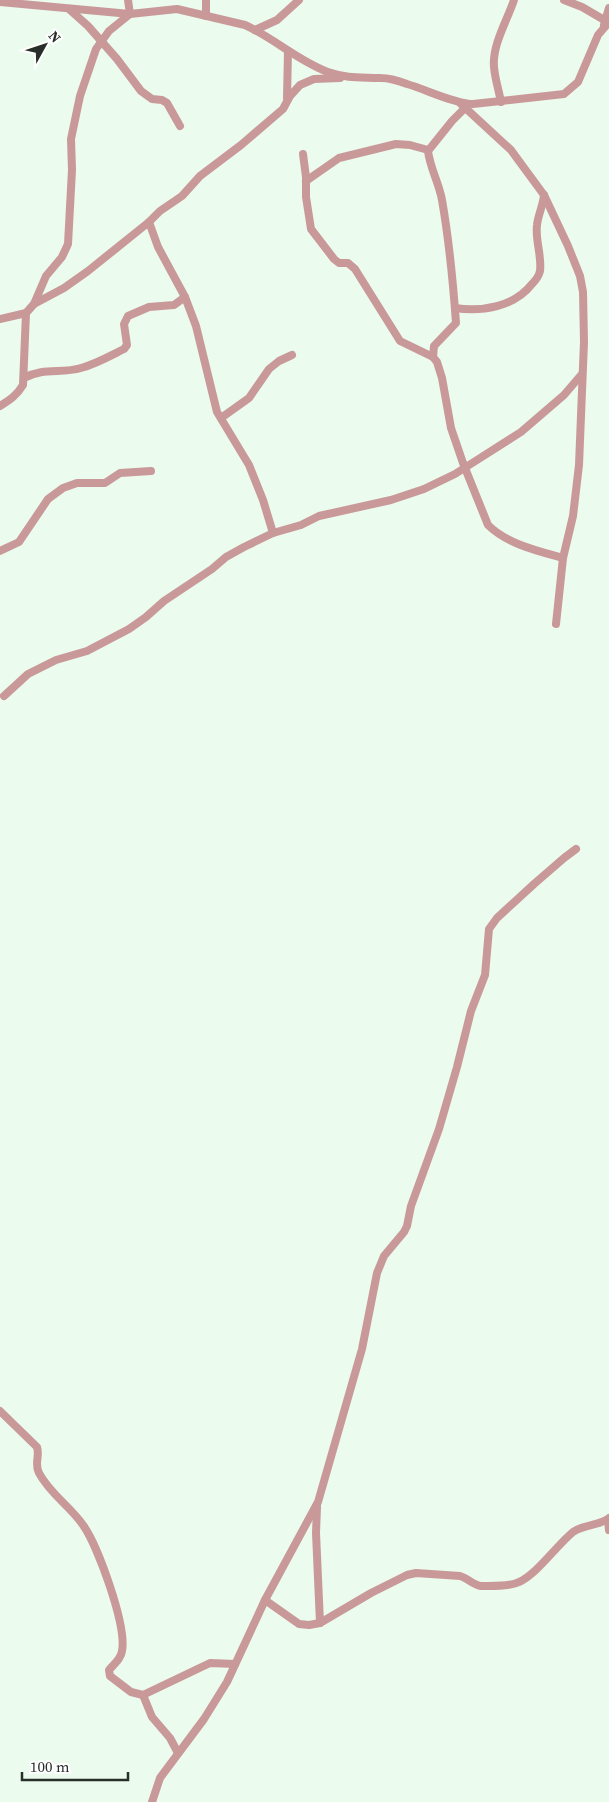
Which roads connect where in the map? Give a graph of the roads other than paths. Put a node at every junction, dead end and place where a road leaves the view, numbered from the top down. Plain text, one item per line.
1 (128, 0) edge
2 (206, 0) edge
3 (299, 0) edge
4 (514, 0) edge
5 (564, 0) edge
6 (4, 1) edge
7 (609, 8) edge
8 (69, 9) junction
9 (130, 14) junction
10 (206, 16) junction
11 (606, 23) edge
12 (255, 30) junction
13 (94, 33) junction
14 (101, 42) junction
15 (96, 49) junction
16 (288, 51) junction
17 (347, 78) junction
18 (458, 101) junction
19 (287, 102) junction
20 (502, 102) junction
21 (465, 108) junction
22 (180, 126) dead end
23 (428, 150) junction
24 (303, 154) dead end
25 (306, 181) junction
26 (544, 196) junction
27 (149, 222) junction
28 (185, 298) junction
29 (34, 304) junction
30 (455, 308) junction
31 (26, 313) junction
32 (0, 319) edge
33 (292, 355) dead end
34 (433, 357) junction
35 (582, 374) junction
36 (24, 378) junction
37 (0, 406) edge
38 (221, 418) junction
39 (465, 468) junction
40 (151, 471) dead end
41 (273, 533) junction
42 (0, 551) edge
43 (563, 558) junction
44 (556, 624) dead end
45 (4, 696) dead end
46 (576, 850) dead end
47 (0, 1411) edge
48 (318, 1502) junction
49 (608, 1519) edge
50 (609, 1530) edge
51 (265, 1600) junction
52 (320, 1623) junction
53 (235, 1664) junction
54 (142, 1694) junction
55 (178, 1753) junction
56 (152, 1802) edge

1 - 9 street
2 - 10 street
3 - 12 street
4 - 20 street
5 - 11 street
6 - 8 street
7 - 11 street
8 - 9 street
8 - 13 street
9 - 10 street
9 - 14 street
10 - 12 street
11 - 20 street
12 - 16 street
13 - 14 street
13 - 15 street
14 - 15 street
14 - 22 street
15 - 29 street
16 - 17 street
16 - 19 street
17 - 18 street
17 - 19 street
18 - 20 street
18 - 21 street
19 - 27 street
21 - 23 street
21 - 26 street
23 - 25 street
23 - 30 street
24 - 25 street
25 - 34 street
26 - 30 street
26 - 35 street
27 - 28 street
27 - 29 street
28 - 36 street
28 - 38 street
29 - 31 street
30 - 34 street
31 - 32 street
31 - 36 street
33 - 38 street
34 - 39 street
35 - 39 street
35 - 43 street
36 - 37 street
38 - 41 street
39 - 41 street
39 - 43 street
40 - 42 street
41 - 45 street
43 - 44 street
46 - 48 street
47 - 54 street
48 - 51 street
48 - 52 street
49 - 50 street
49 - 52 street
51 - 52 street
51 - 53 street
53 - 54 street
53 - 55 street
54 - 55 street
55 - 56 street

